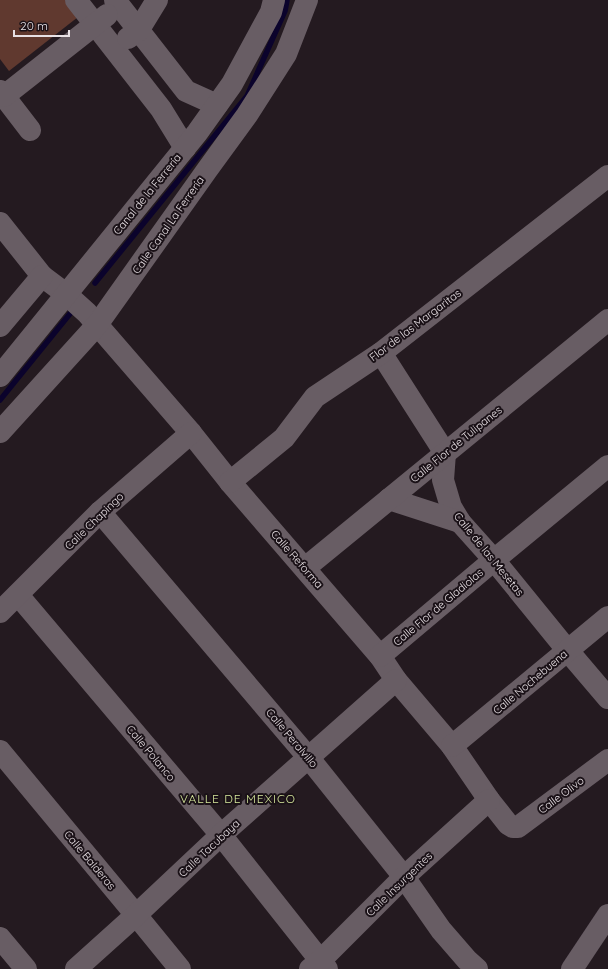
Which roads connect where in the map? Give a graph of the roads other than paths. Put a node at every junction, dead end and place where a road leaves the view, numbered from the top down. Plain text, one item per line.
1 (76, 0) edge
2 (157, 0) edge
3 (274, 0) edge
4 (307, 0) edge
5 (117, 2) edge
6 (95, 24) junction
7 (138, 30) junction
8 (114, 49) junction
9 (2, 93) edge
10 (217, 105) junction
11 (30, 130) dead end
12 (185, 148) junction
13 (608, 176) edge
14 (0, 223) edge
15 (42, 276) junction
16 (68, 296) junction
17 (92, 319) junction
18 (608, 320) edge
19 (0, 326) edge
20 (381, 352) junction
21 (0, 376) edge
22 (0, 432) edge
23 (191, 433) junction
24 (445, 453) junction
25 (608, 466) edge
26 (230, 482) junction
27 (389, 499) junction
28 (100, 512) junction
29 (460, 522) junction
30 (494, 560) junction
31 (305, 568) junction
32 (18, 595) junction
33 (0, 612) edge
34 (608, 617) edge
35 (568, 651) junction
36 (380, 656) junction
37 (396, 680) junction
38 (608, 698) edge
39 (452, 746) junction
40 (0, 751) edge
41 (308, 758) junction
42 (608, 760) edge
43 (489, 800) junction
44 (513, 828) joint
45 (221, 835) junction
46 (404, 878) junction
47 (136, 915) junction
48 (608, 915) edge
49 (0, 938) edge
50 (319, 966) edge
51 (26, 969) edge
52 (76, 969) edge
53 (180, 969) edge
54 (477, 969) edge
55 (572, 969) edge

1 - 6 street
2 - 7 street
3 - 10 street, Canal de la Ferrería
4 - 17 street, Calle Canal La Ferrería
5 - 6 street
5 - 7 street
6 - 8 street
6 - 9 street
7 - 8 street
7 - 10 street
8 - 12 street
9 - 11 street
10 - 12 street, Canal de la Ferrería
12 - 16 street, Canal de la Ferrería
13 - 20 street, Flor de las Margaritas
14 - 15 street, Calle Reforma
15 - 16 street, Calle Reforma
15 - 19 street
16 - 17 street, Calle Reforma
16 - 21 street, Canal de la Ferrería
17 - 22 street, Calle Canal La Ferrería
17 - 23 street, Calle Reforma
18 - 24 street, Calle Flor de Tulipanes
20 - 24 street
20 - 26 street, Flor de las Margaritas
23 - 26 street, Calle Reforma
23 - 28 street, Calle Chapingo
24 - 27 street, Calle Flor de Tulipanes
24 - 29 street, Calle de las Mesetas
25 - 30 street, Calle Flor de Gladiolas
26 - 31 street, Calle Reforma
27 - 29 street
27 - 31 street, Calle Flor de Tulipanes
28 - 32 street, Calle Chapingo
28 - 41 street, Calle Peralvillo
29 - 30 street, Calle de las Mesetas
30 - 35 street, Calle de las Mesetas
30 - 36 street, Calle Flor de Gladiolas
31 - 36 street, Calle Reforma
32 - 33 street, Calle Chapingo
32 - 45 street, Calle Polanco
34 - 35 street, Calle Nochebuena
35 - 38 street, Calle de las Mesetas
35 - 39 street, Calle Nochebuena
36 - 37 street, Calle Reforma
37 - 39 street, Calle Reforma
37 - 41 street, Calle Tacubaya
39 - 43 street, Calle Reforma
40 - 47 street, Calle Balderas
41 - 45 street, Calle Tacubaya
41 - 46 street, Calle Peralvillo
42 - 44 street, Calle Olivo
43 - 44 street, Calle Reforma
43 - 46 street, Calle Insurgentes
45 - 47 street, Calle Tacubaya
45 - 50 street, Calle Polanco
46 - 50 street, Calle Insurgentes
46 - 54 street, Calle Peralvillo
47 - 52 street, Calle Tacubaya
47 - 53 street, Calle Balderas
48 - 55 street
49 - 51 street

